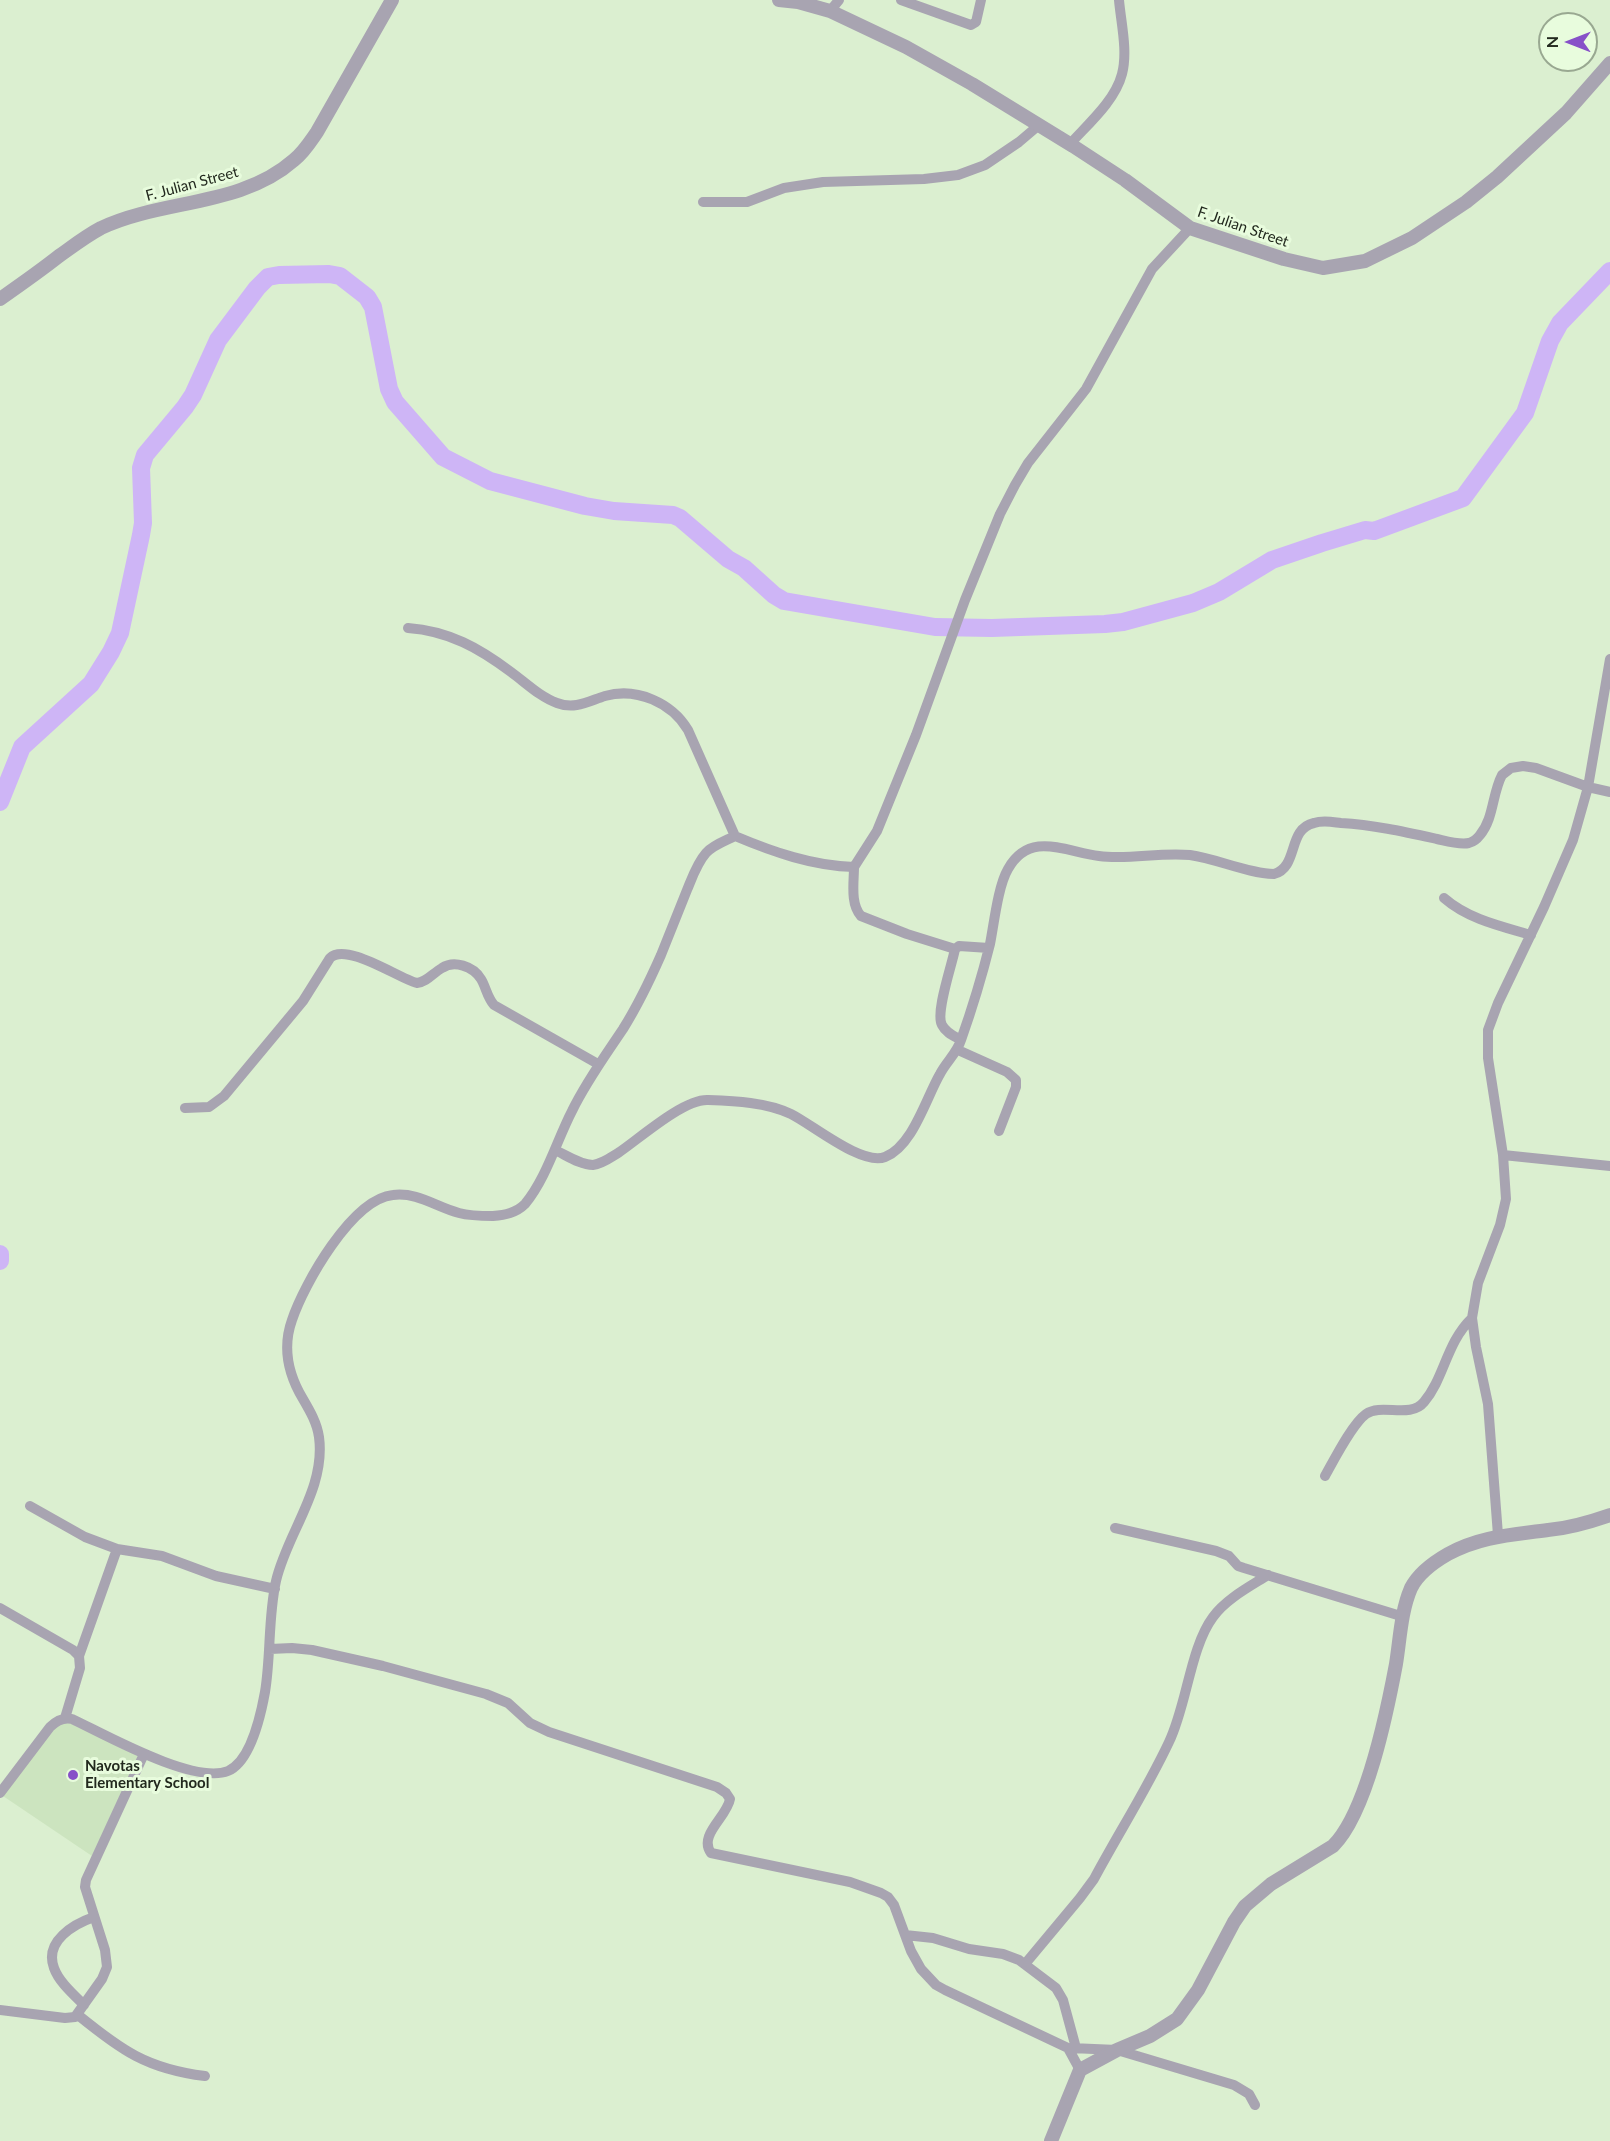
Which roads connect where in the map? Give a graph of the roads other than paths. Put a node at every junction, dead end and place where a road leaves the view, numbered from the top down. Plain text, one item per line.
1 (392, 0) edge
2 (779, 0) edge
3 (901, 0) edge
4 (981, 0) edge
5 (1119, 0) edge
6 (834, 6) edge
7 (1610, 63) edge
8 (1039, 125) junction
9 (1070, 144) junction
10 (703, 201) dead end
11 (1190, 228) junction
12 (0, 299) edge
13 (408, 628) dead end
14 (1610, 659) edge
15 (1588, 787) junction
16 (1610, 792) edge
17 (735, 836) junction
18 (854, 867) junction
19 (1444, 898) dead end
20 (1530, 935) junction
21 (989, 948) junction
22 (955, 949) junction
23 (959, 1045) junction
24 (598, 1064) junction
25 (185, 1108) dead end
26 (999, 1131) dead end
27 (555, 1150) junction
28 (1503, 1155) junction
29 (1610, 1166) edge
30 (1473, 1318) junction
31 (1325, 1476) dead end
32 (30, 1506) dead end
33 (1610, 1515) edge
34 (1115, 1528) dead end
35 (1498, 1535) junction
36 (117, 1549) junction
37 (1268, 1575) junction
38 (275, 1589) junction
39 (0, 1608) edge
40 (1404, 1617) junction
41 (270, 1649) junction
42 (79, 1656) junction
43 (65, 1718) junction
44 (144, 1754) junction
45 (0, 1793) edge
46 (94, 1917) junction
47 (905, 1935) junction
48 (1025, 1964) junction
49 (0, 2010) edge
50 (81, 2010) junction
51 (1072, 2048) junction
52 (1117, 2050) junction
53 (1080, 2070) junction
54 (205, 2076) dead end
55 (1255, 2105) dead end
56 (1051, 2141) edge

1 - 12 street, F. Julian Street
2 - 6 street, F. Julian Street
3 - 4 street
5 - 9 street
6 - 8 street, F. Julian Street
7 - 11 street, F. Julian Street
8 - 9 street, F. Julian Street
8 - 10 street
9 - 11 street, F. Julian Street
11 - 18 street
13 - 17 street
14 - 15 street
15 - 16 street
15 - 20 street
15 - 21 street
17 - 18 street
17 - 24 street
18 - 22 street
19 - 20 street
20 - 28 street
21 - 22 street
21 - 23 street
22 - 23 street
23 - 26 street
23 - 27 street
24 - 25 street
24 - 27 street
27 - 38 street
28 - 29 street
28 - 30 street
30 - 31 street
30 - 35 street
32 - 36 street
33 - 35 street
34 - 37 street
35 - 40 street
36 - 38 street
36 - 42 street
37 - 40 street
37 - 48 street
38 - 41 street
39 - 42 street
40 - 52 street
41 - 44 street
41 - 47 street
42 - 43 street
43 - 44 street
43 - 45 street
44 - 46 street
46 - 50 street
46 - 50 street
47 - 48 street
47 - 51 street
48 - 51 street
49 - 50 street
50 - 54 street
51 - 52 street
51 - 53 street
52 - 53 street
52 - 55 street
53 - 56 street

